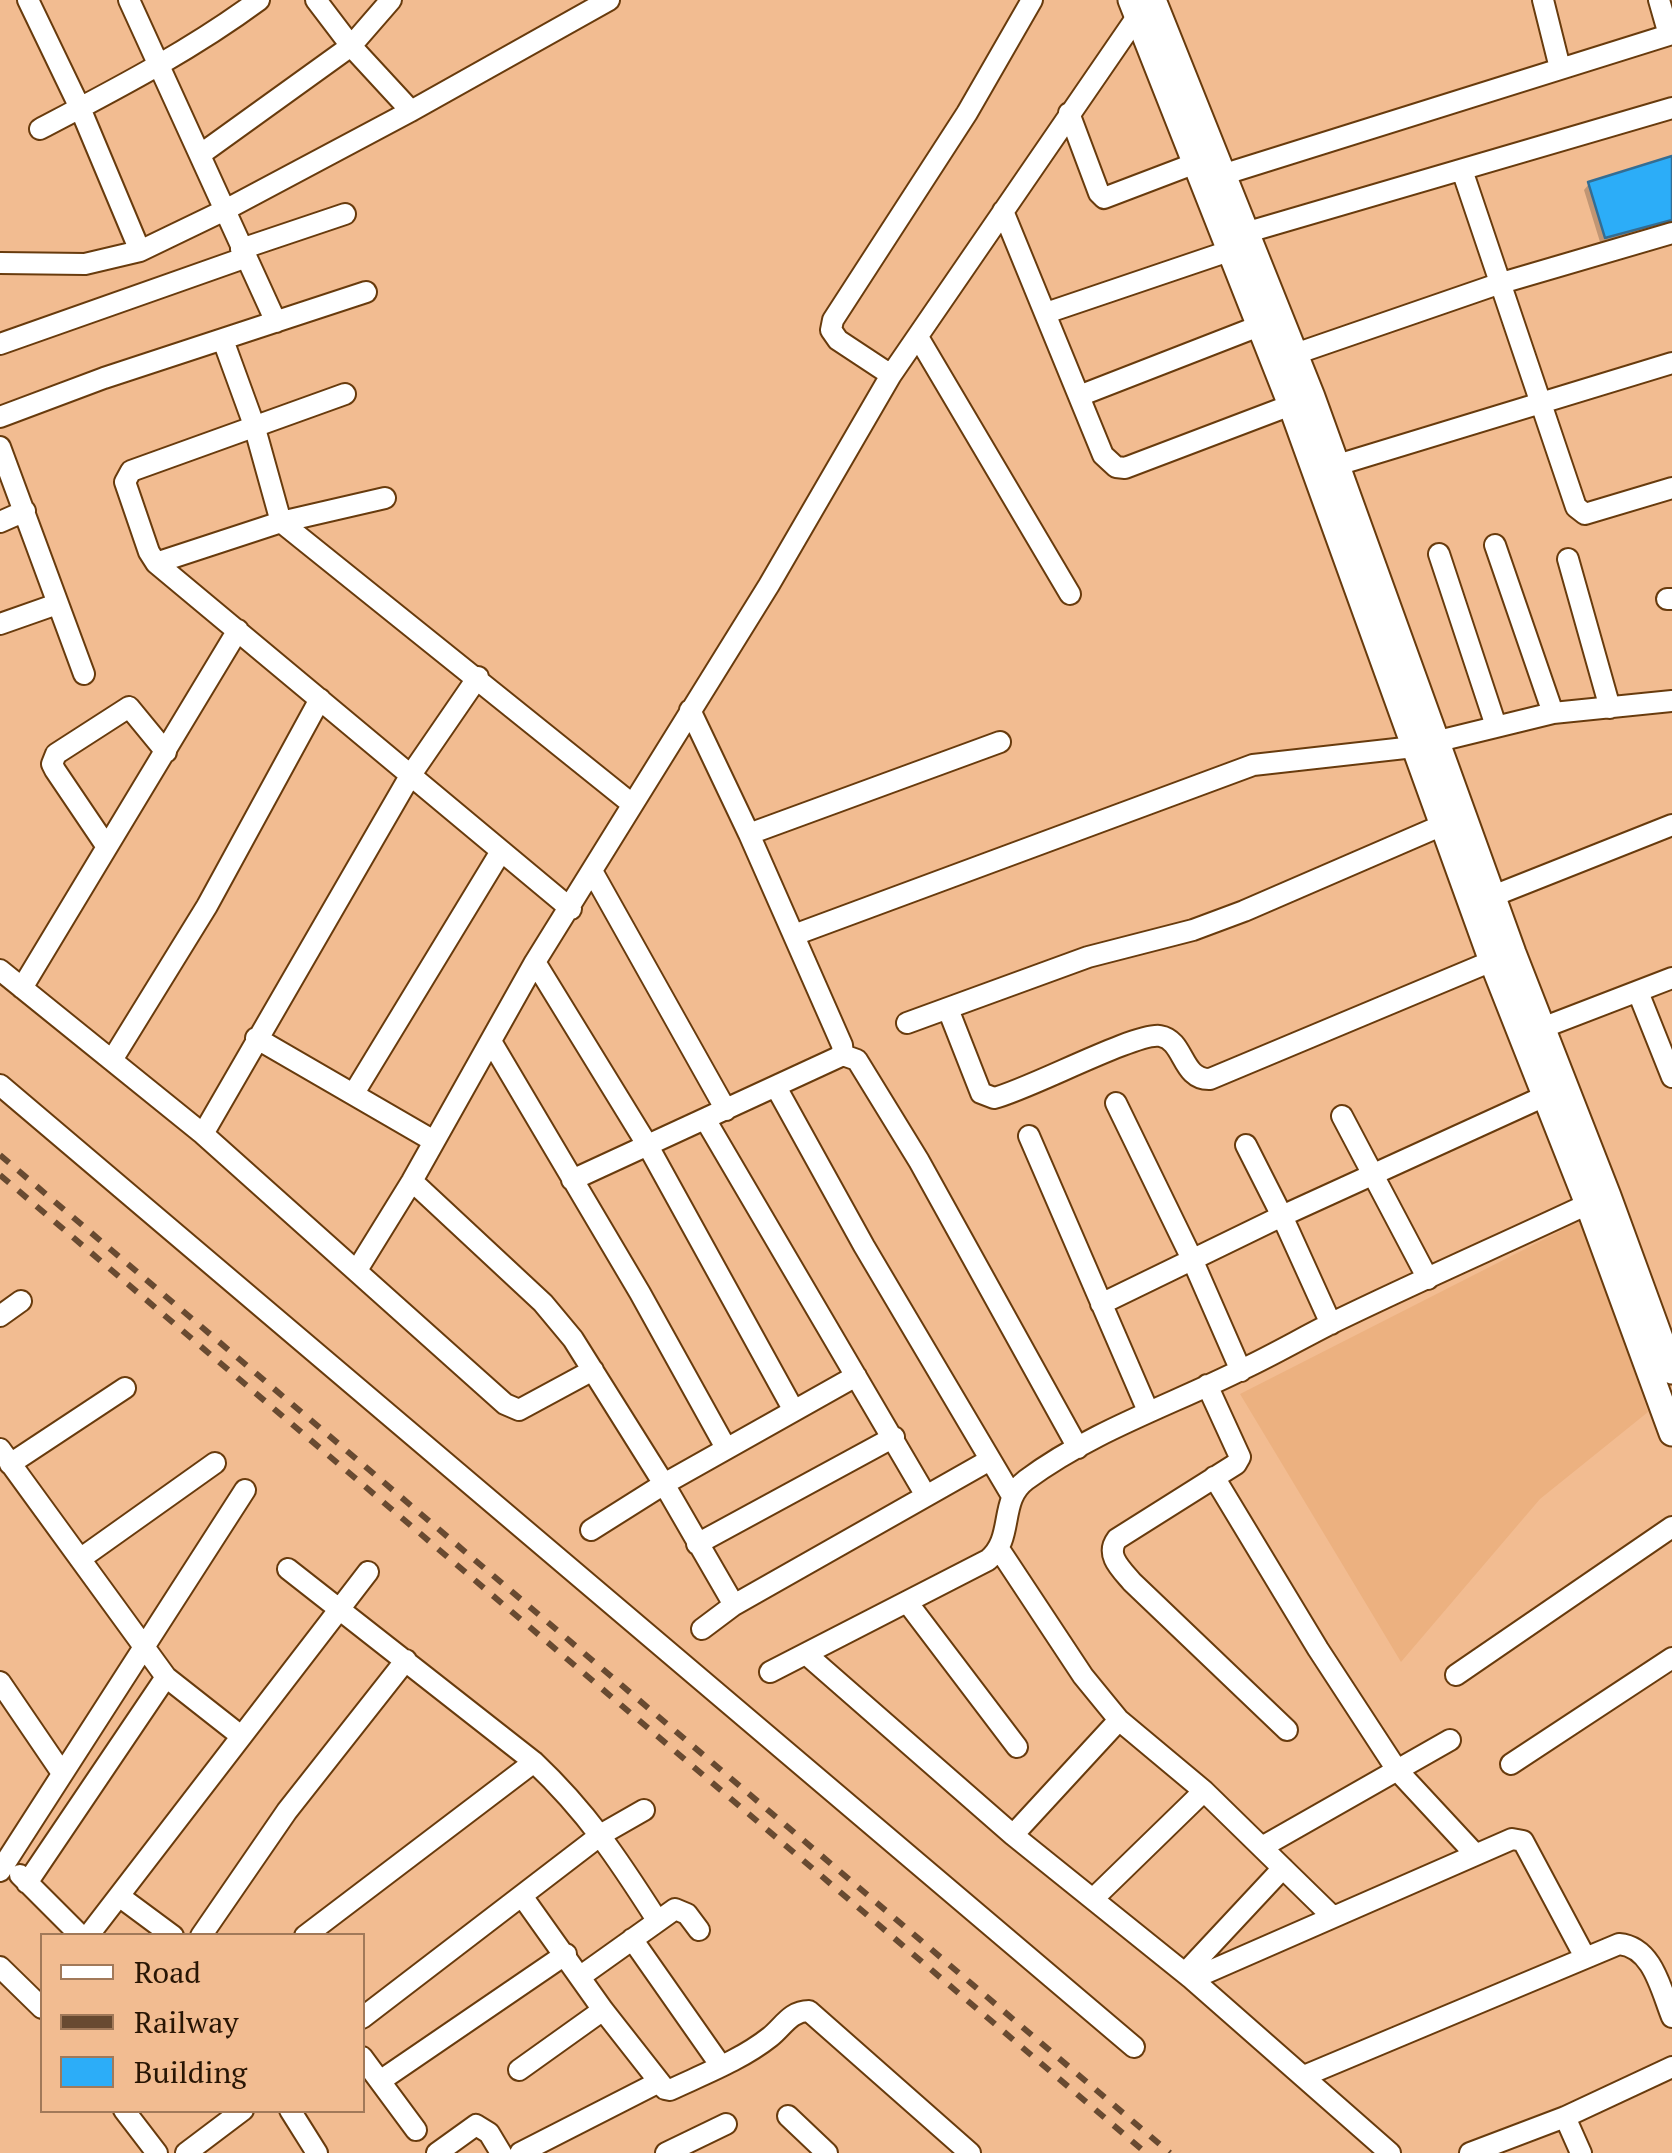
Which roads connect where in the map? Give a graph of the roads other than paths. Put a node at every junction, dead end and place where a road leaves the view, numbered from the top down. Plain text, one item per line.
1 (28, 0) edge
2 (129, 0) edge
3 (259, 0) edge
4 (316, 0) edge
5 (390, 0) edge
6 (609, 0) edge
7 (1032, 0) edge
8 (1543, 0) edge
9 (1659, 0) edge
10 (1143, 4) edge
11 (1670, 35) edge
12 (351, 46) junction
13 (159, 68) junction
14 (1560, 68) junction
15 (80, 108) junction
16 (1672, 108) edge
17 (410, 111) junction
18 (1069, 114) junction
19 (40, 129) dead end
20 (201, 154) junction
21 (1196, 163) junction
22 (1462, 170) junction
23 (1225, 174) junction
24 (225, 210) junction
25 (1003, 211) junction
26 (345, 214) dead end
27 (1672, 232) edge
28 (1240, 240) junction
29 (140, 251) junction
30 (243, 253) junction
31 (0, 263) edge
32 (1498, 284) junction
33 (366, 292) dead end
34 (1046, 313) junction
35 (276, 322) junction
36 (1259, 326) junction
37 (918, 337) junction
38 (223, 340) junction
39 (0, 344) edge
40 (1294, 354) junction
41 (1672, 363) edge
42 (891, 375) junction
43 (346, 394) dead end
44 (1079, 396) junction
45 (1291, 404) junction
46 (1540, 404) junction
47 (0, 417) edge
48 (254, 425) junction
49 (0, 446) edge
50 (1334, 466) junction
51 (1672, 488) edge
52 (385, 498) dead end
53 (25, 511) junction
54 (0, 522) edge
55 (281, 522) junction
56 (1496, 545) dead end
57 (1439, 554) dead end
58 (1568, 559) dead end
59 (156, 563) junction
60 (1070, 594) dead end
61 (57, 604) junction
62 (0, 624) edge
63 (238, 630) junction
64 (84, 674) dead end
65 (478, 677) junction
66 (320, 699) junction
67 (1672, 701) edge
68 (1610, 708) junction
69 (690, 710) junction
70 (1553, 713) junction
71 (1496, 726) junction
72 (1000, 742) dead end
73 (1425, 744) junction
74 (166, 752) junction
75 (410, 776) junction
76 (632, 804) junction
77 (1445, 824) junction
78 (1672, 826) edge
79 (749, 834) junction
80 (108, 847) junction
81 (500, 853) junction
82 (592, 870) junction
83 (1494, 896) junction
84 (571, 909) junction
85 (794, 934) junction
86 (1492, 961) junction
87 (535, 962) junction
88 (0, 970) edge
89 (1672, 978) edge
90 (22, 988) junction
91 (1638, 992) junction
92 (948, 1009) junction
93 (907, 1023) dead end
94 (1532, 1032) junction
95 (256, 1038) junction
96 (492, 1043) junction
97 (843, 1056) junction
98 (112, 1060) junction
99 (1672, 1077) edge
100 (0, 1085) edge
101 (776, 1086) junction
102 (354, 1093) junction
103 (1545, 1096) junction
104 (1116, 1103) dead end
105 (726, 1110) junction
106 (1342, 1116) dead end
107 (705, 1119) junction
108 (202, 1134) junction
109 (1030, 1136) dead end
110 (432, 1140) junction
111 (1246, 1145) dead end
112 (648, 1146) junction
113 (1374, 1176) junction
114 (572, 1180) junction
115 (412, 1181) junction
116 (1588, 1204) junction
117 (1282, 1216) junction
118 (1192, 1258) junction
119 (357, 1270) junction
120 (1428, 1279) junction
121 (21, 1301) dead end
122 (1101, 1304) junction
123 (0, 1316) edge
124 (1331, 1324) junction
125 (593, 1370) junction
126 (1241, 1371) junction
127 (1672, 1372) edge
128 (856, 1376) junction
129 (1207, 1386) junction
130 (126, 1388) dead end
131 (793, 1409) junction
132 (1148, 1411) junction
133 (1672, 1433) edge
134 (894, 1437) junction
135 (726, 1448) junction
136 (1078, 1448) junction
137 (5, 1457) edge
138 (988, 1460) junction
139 (215, 1463) dead end
140 (1214, 1477) junction
141 (664, 1484) junction
142 (245, 1490) dead end
143 (925, 1494) junction
144 (1012, 1496) junction
145 (1672, 1528) edge
146 (590, 1530) dead end
147 (696, 1544) junction
148 (999, 1549) junction
149 (80, 1559) junction
150 (288, 1569) dead end
151 (368, 1572) dead end
152 (907, 1602) junction
153 (734, 1605) junction
154 (338, 1606) junction
155 (702, 1629) dead end
156 (142, 1645) junction
157 (806, 1654) junction
158 (1672, 1658) edge
159 (406, 1660) junction
160 (770, 1672) dead end
161 (1456, 1675) dead end
162 (166, 1677) junction
163 (0, 1682) edge
164 (1119, 1720) junction
165 (1288, 1730) dead end
166 (240, 1736) junction
167 (1450, 1740) dead end
168 (1016, 1747) dead end
169 (534, 1762) junction
170 (1511, 1764) dead end
171 (1397, 1770) junction
172 (62, 1773) junction
173 (1204, 1791) junction
174 (644, 1810) dead end
175 (602, 1834) junction
176 (1013, 1834) junction
177 (1262, 1848) junction
178 (1475, 1854) junction
179 (2, 1860) edge
180 (1282, 1868) junction
181 (27, 1883) junction
182 (119, 1896) junction
183 (522, 1896) junction
184 (1094, 1898) junction
185 (1333, 1917) junction
186 (658, 1920) junction
187 (699, 1930) dead end
188 (82, 1933) edge
189 (88, 1933) edge
190 (169, 1933) edge
191 (203, 1933) edge
192 (309, 1933) edge
193 (632, 1939) junction
194 (566, 1954) junction
195 (1585, 1956) junction
196 (0, 1966) edge
197 (582, 1976) junction
198 (1189, 1976) junction
199 (40, 1998) edge
200 (603, 2010) junction
201 (365, 2016) edge
202 (1672, 2017) edge
203 (1134, 2047) dead end
204 (365, 2061) edge
205 (722, 2066) junction
206 (1672, 2067) edge
207 (519, 2070) dead end
208 (1304, 2076) junction
209 (380, 2082) junction
210 (659, 2082) junction
211 (126, 2113) edge
212 (239, 2113) edge
213 (292, 2113) edge
214 (788, 2116) dead end
215 (1565, 2117) junction
216 (726, 2124) dead end
217 (416, 2130) dead end
218 (157, 2153) edge
219 (186, 2153) edge
220 (317, 2153) edge
221 (438, 2153) edge
222 (502, 2153) edge
223 (520, 2153) edge
224 (666, 2153) edge
225 (827, 2153) edge
226 (970, 2153) edge
227 (1390, 2153) edge
228 (1470, 2153) edge
229 (1581, 2153) edge

1 - 15 street
2 - 13 street
3 - 13 street
4 - 12 street
5 - 12 street
6 - 17 street
7 - 42 street
8 - 14 street
9 - 11 street
10 - 18 street
10 - 21 main road
10 - 23 main road
11 - 14 street
12 - 17 street
12 - 20 street
13 - 15 street
13 - 20 street
14 - 23 street
15 - 19 street
15 - 29 street
16 - 22 street
17 - 24 street
18 - 21 street
18 - 25 street
20 - 24 street
21 - 28 main road
22 - 28 street
22 - 32 street
23 - 28 main road
24 - 29 street
24 - 30 street
25 - 34 street
25 - 37 street
26 - 30 street
27 - 32 street
28 - 34 street
28 - 36 main road
28 - 40 main road
29 - 31 street
30 - 35 street
30 - 39 street
32 - 40 street
32 - 46 street
33 - 35 street
34 - 44 street
35 - 38 street
36 - 44 street
36 - 45 main road
37 - 42 street
37 - 60 street
38 - 47 street
38 - 48 street
40 - 50 main road
41 - 46 street
42 - 69 street
43 - 48 street
44 - 45 street
45 - 73 main road
46 - 50 street
46 - 51 street
48 - 55 street
48 - 59 street
49 - 53 street
50 - 73 main road
52 - 55 street
53 - 54 street
53 - 61 street
55 - 59 street
55 - 65 street
56 - 70 street
57 - 71 street
58 - 68 street
59 - 63 street
61 - 62 street
61 - 64 street
63 - 66 street
63 - 74 street
65 - 75 street
65 - 76 street
66 - 75 street
66 - 98 street
67 - 68 street
68 - 70 street
69 - 76 street
69 - 79 street
70 - 71 street
71 - 73 street
72 - 79 street
73 - 77 main road
73 - 83 main road
73 - 85 street
74 - 80 street
74 - 80 street
75 - 81 street
75 - 95 street
76 - 82 street
77 - 86 main road
77 - 92 street
78 - 83 street
79 - 85 street
80 - 90 street
81 - 84 street
81 - 102 street
82 - 84 street
82 - 105 street
83 - 94 main road
84 - 87 street
85 - 97 street
86 - 92 street
86 - 94 main road
87 - 96 street
87 - 112 street
88 - 90 street
89 - 91 street
90 - 98 street
91 - 94 street
91 - 99 street
92 - 93 street
94 - 103 main road
94 - 127 main road
95 - 102 street
95 - 108 street
96 - 110 street
96 - 114 street
97 - 101 street
97 - 136 street
98 - 108 street
100 - 203 street
101 - 105 street
101 - 138 street
102 - 110 street
103 - 113 street
103 - 116 main road
104 - 118 street
105 - 107 street
106 - 113 street
107 - 112 street
107 - 128 street
108 - 119 street
109 - 122 street
110 - 115 street
111 - 117 street
112 - 114 street
112 - 131 street
113 - 117 street
113 - 120 street
114 - 135 street
115 - 119 street
115 - 125 street
116 - 120 street
116 - 133 main road
117 - 118 street
117 - 124 street
118 - 122 street
118 - 126 street
119 - 125 street
120 - 124 street
121 - 123 street
122 - 132 street
124 - 126 street
125 - 141 street
126 - 129 street
128 - 131 street
128 - 134 street
129 - 132 street
129 - 140 street
130 - 137 street
131 - 135 street
132 - 136 street
134 - 143 street
134 - 147 street
135 - 141 street
136 - 144 street
137 - 149 street
138 - 143 street
138 - 144 street
139 - 149 street
140 - 165 street
140 - 171 street
141 - 146 street
141 - 147 street
142 - 156 street
143 - 153 street
144 - 148 street
145 - 161 street
147 - 153 street
148 - 152 street
148 - 164 street
149 - 156 street
150 - 154 street
151 - 154 street
152 - 157 street
152 - 168 street
153 - 155 street
154 - 159 street
154 - 166 street
156 - 162 street
156 - 172 street
157 - 160 street
157 - 176 street
158 - 170 street
159 - 169 street
159 - 191 street
162 - 166 street
162 - 181 street
163 - 172 street
164 - 173 street
164 - 176 street
166 - 182 street
167 - 171 street
169 - 175 street
169 - 192 street
171 - 177 street
171 - 178 street
172 - 179 street
173 - 177 street
173 - 184 street
174 - 175 street
175 - 183 street
175 - 186 street
176 - 184 street
177 - 180 street
178 - 185 street
178 - 195 street
179 - 181 street
180 - 185 street
180 - 198 street
181 - 188 street
182 - 189 street
182 - 190 street
183 - 194 street
183 - 201 street
184 - 198 street
185 - 198 street
186 - 187 street
186 - 193 street
193 - 197 street
193 - 205 street
194 - 197 street
194 - 209 street
195 - 202 street
195 - 208 street
196 - 199 street
197 - 200 street
198 - 208 street
200 - 207 street
200 - 210 street
204 - 209 street
205 - 210 street
205 - 226 street
206 - 215 street
208 - 227 street
209 - 217 street
210 - 223 street
211 - 218 street
212 - 219 street
213 - 220 street
214 - 225 street
215 - 228 street
215 - 229 street
216 - 224 street
221 - 222 street

